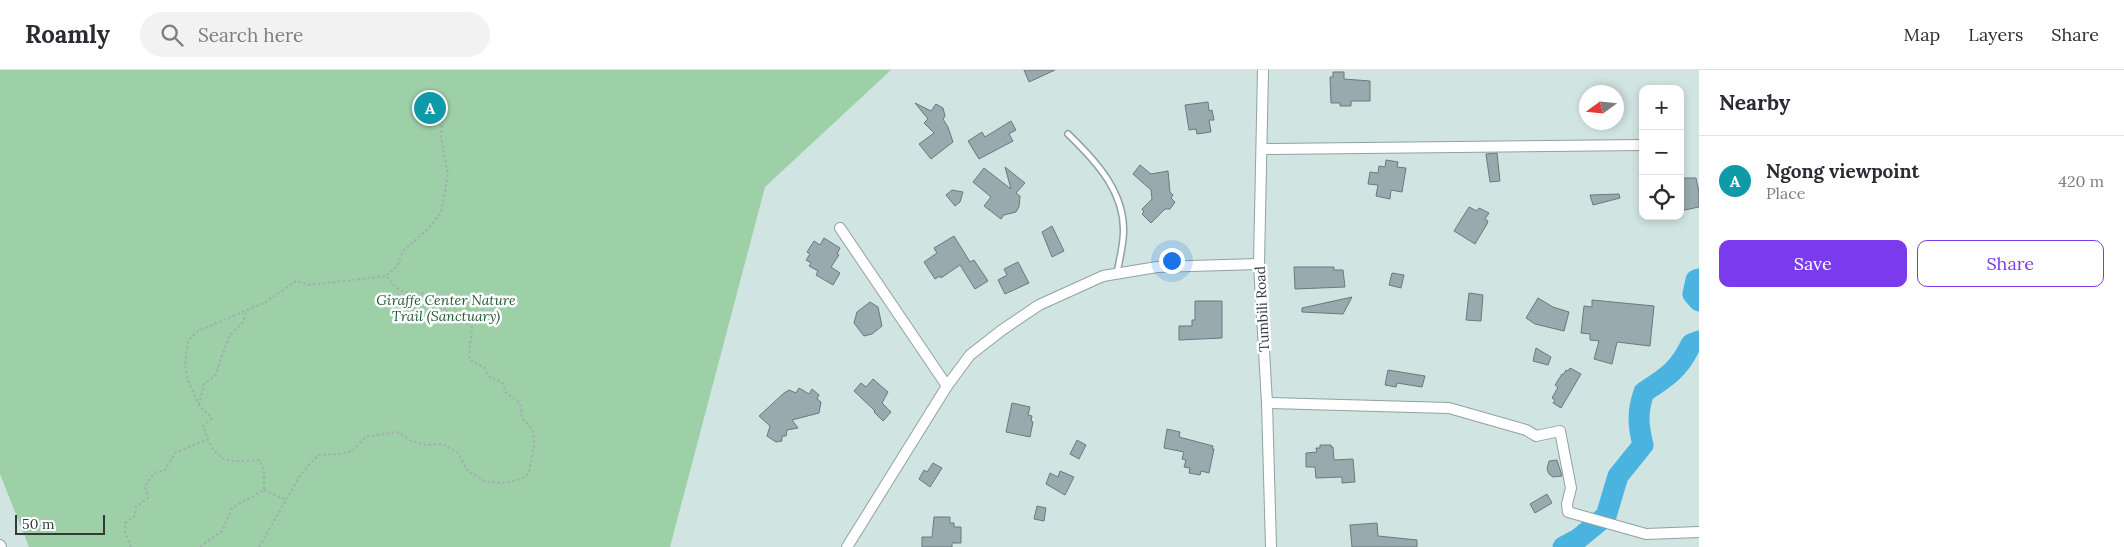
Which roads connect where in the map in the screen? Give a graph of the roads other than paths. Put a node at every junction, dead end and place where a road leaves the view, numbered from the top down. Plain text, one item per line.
1 (1263, 70) edge
2 (1068, 134) dead end
3 (1639, 145) edge
4 (1262, 149) junction
5 (840, 228) dead end
6 (1260, 264) junction
7 (1117, 274) junction
8 (947, 386) junction
9 (1267, 403) junction
10 (1699, 532) edge
11 (847, 547) edge
12 (1271, 547) edge

1 - 4 street, Tumbili Road
2 - 7 lane
3 - 4 street
4 - 6 street, Tumbili Road
5 - 8 street
6 - 7 street
6 - 9 street, Tumbili Road
7 - 8 street
8 - 11 street
9 - 10 street
9 - 12 street, Tumbili Road

